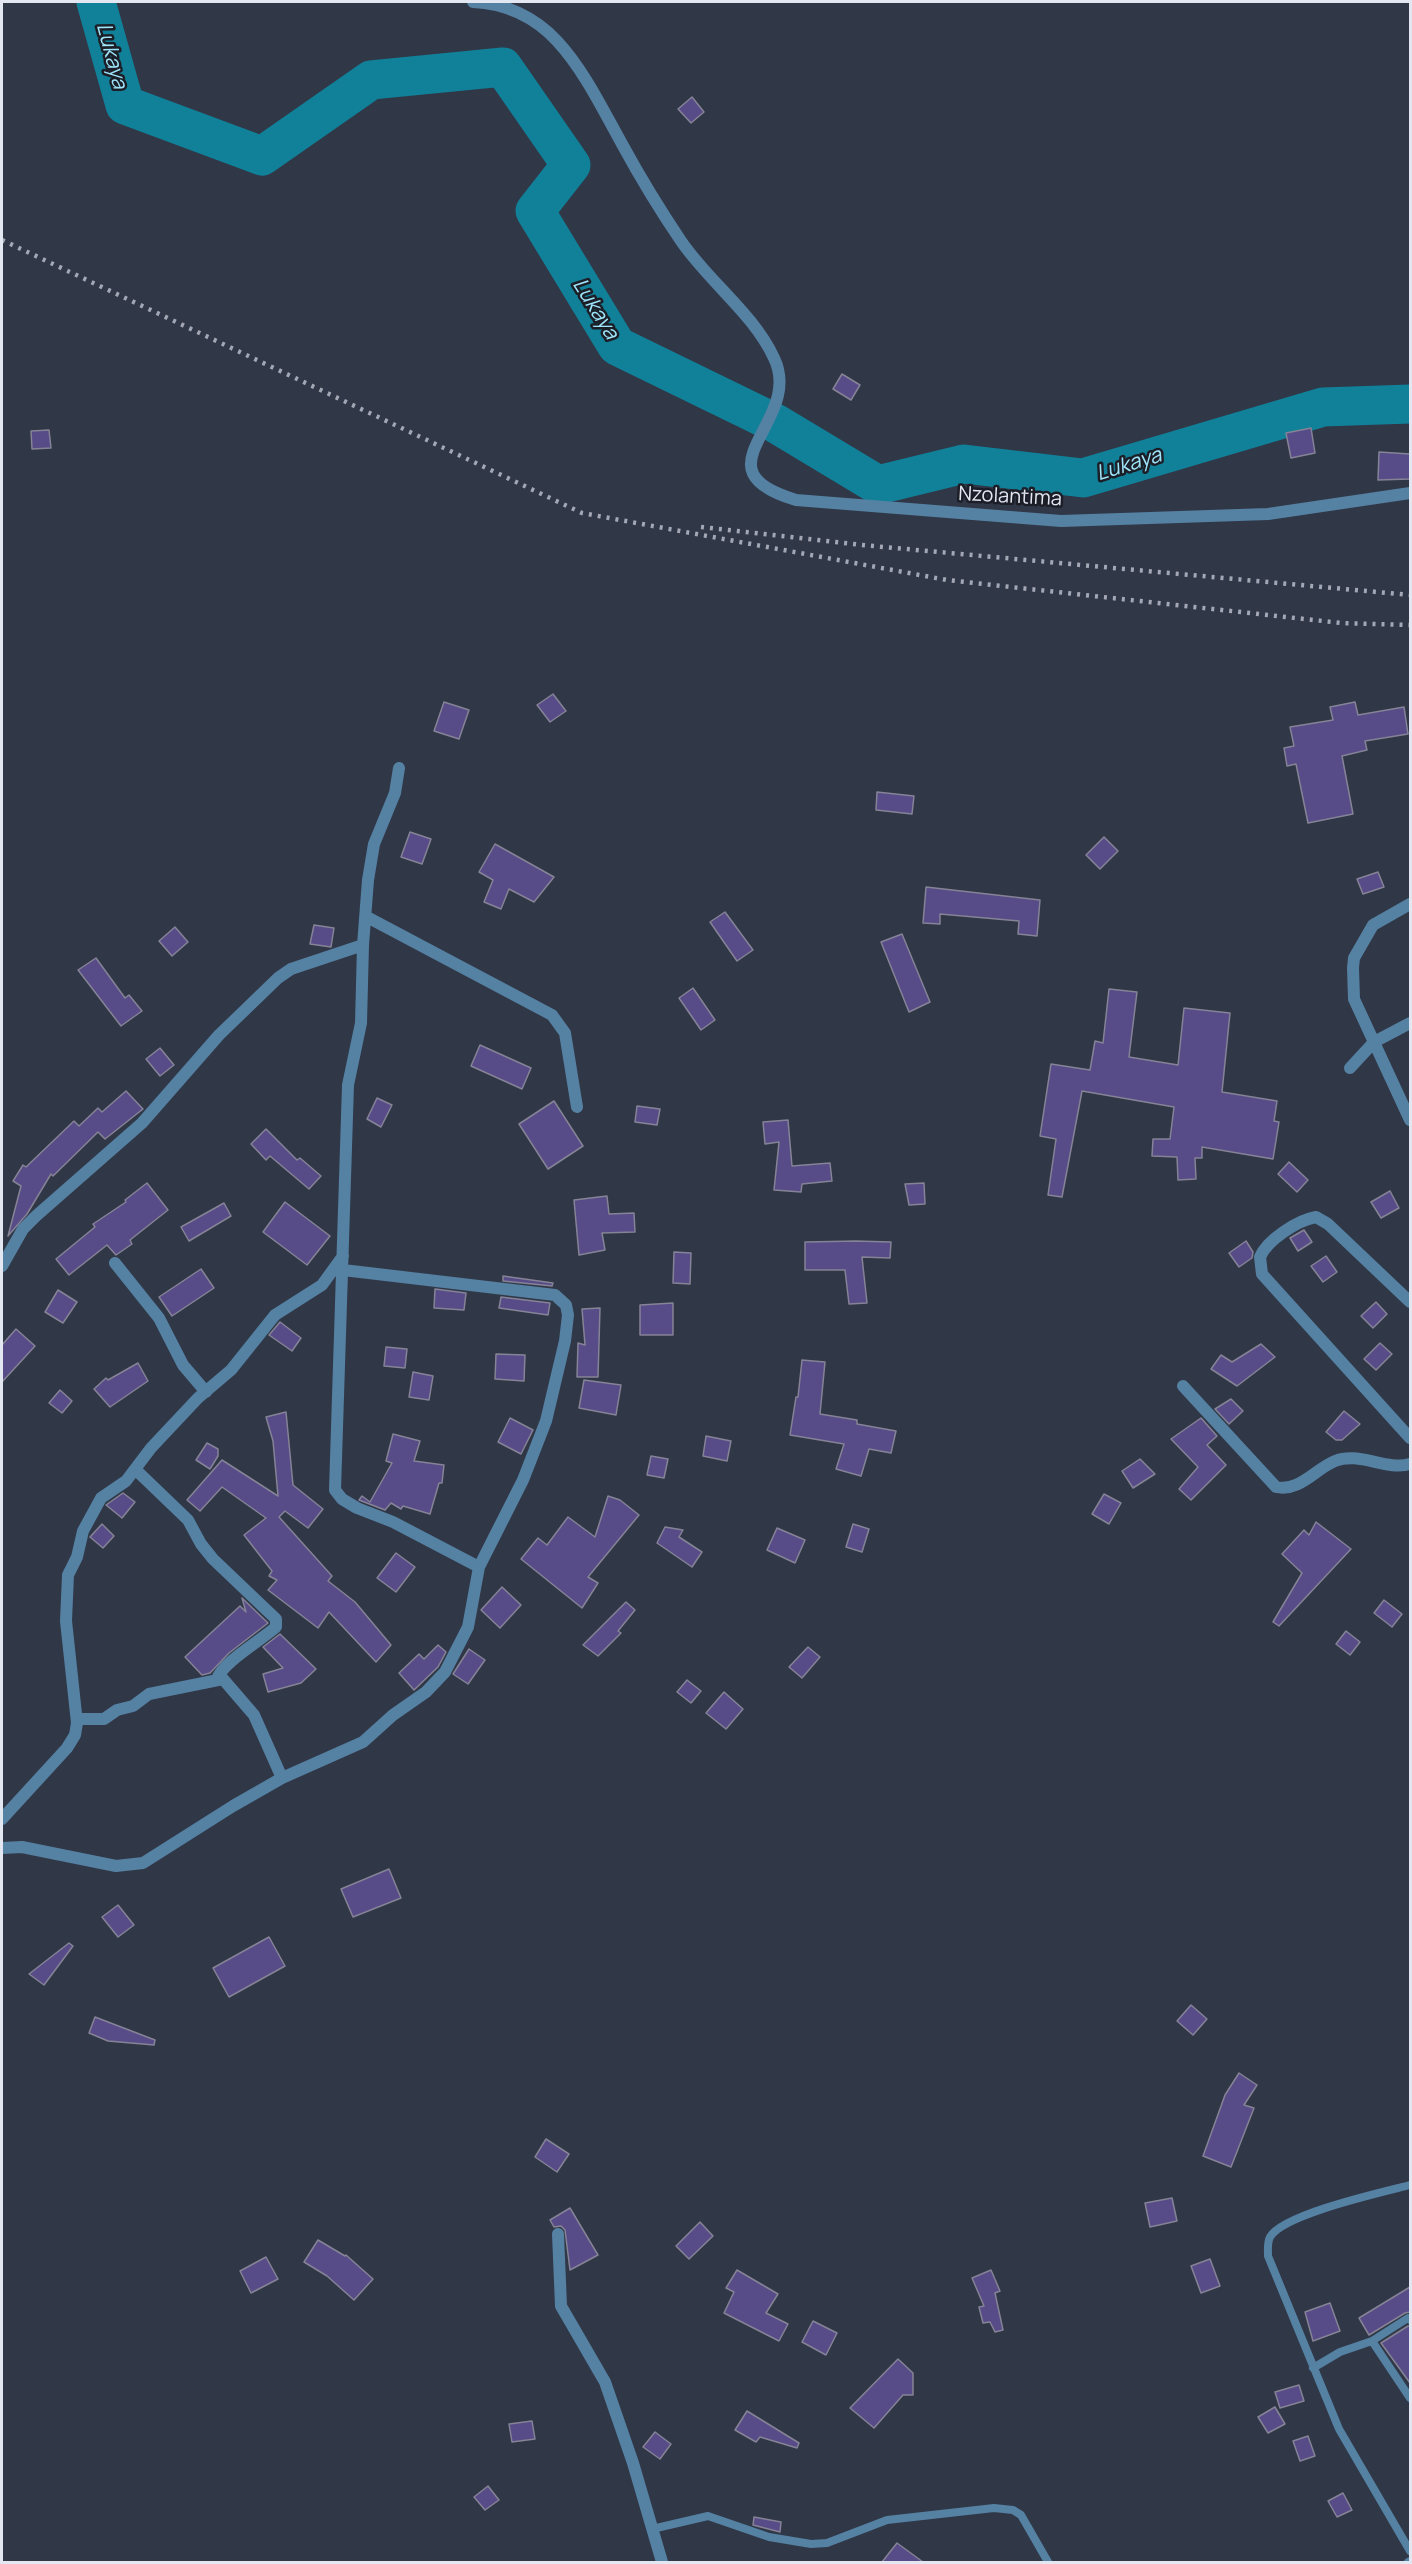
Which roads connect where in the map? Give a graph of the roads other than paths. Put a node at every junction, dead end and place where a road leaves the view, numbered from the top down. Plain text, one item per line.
1 (473, 2) edge
2 (1410, 493) edge
3 (399, 768) dead end
4 (1410, 904) edge
5 (367, 917) junction
6 (363, 945) junction
7 (1410, 1023) edge
8 (1374, 1042) junction
9 (1350, 1068) dead end
10 (577, 1107) dead end
11 (1410, 1120) edge
12 (343, 1256) junction
13 (115, 1263) dead end
14 (2, 1266) edge
15 (343, 1270) junction
16 (1410, 1302) edge
17 (1183, 1386) dead end
18 (206, 1392) junction
19 (1410, 1437) edge
20 (1410, 1464) edge
21 (136, 1470) junction
22 (479, 1567) junction
23 (217, 1679) junction
24 (77, 1719) junction
25 (282, 1778) junction
26 (2, 1820) edge
27 (2, 1848) edge
28 (1410, 2186) edge
29 (558, 2234) dead end
30 (1410, 2320) edge
31 (1372, 2341) junction
32 (1313, 2368) junction
33 (1410, 2398) edge
34 (652, 2529) junction
35 (1410, 2551) edge
36 (662, 2562) edge
37 (1048, 2562) edge

1 - 2 street, Nzolantima
3 - 5 street
4 - 8 street
5 - 6 street
5 - 10 street
6 - 12 street
6 - 14 street
7 - 8 street
8 - 9 street
8 - 11 street
12 - 15 street
12 - 18 street
13 - 18 street
15 - 22 street
15 - 22 street
16 - 19 street
17 - 20 street
18 - 21 street
21 - 23 street
21 - 24 street
22 - 25 street
23 - 24 street
23 - 25 street
24 - 26 street
25 - 27 street
28 - 32 lane
29 - 34 street
30 - 31 lane
31 - 32 lane
31 - 33 lane
32 - 35 lane
34 - 36 street
34 - 37 lane

